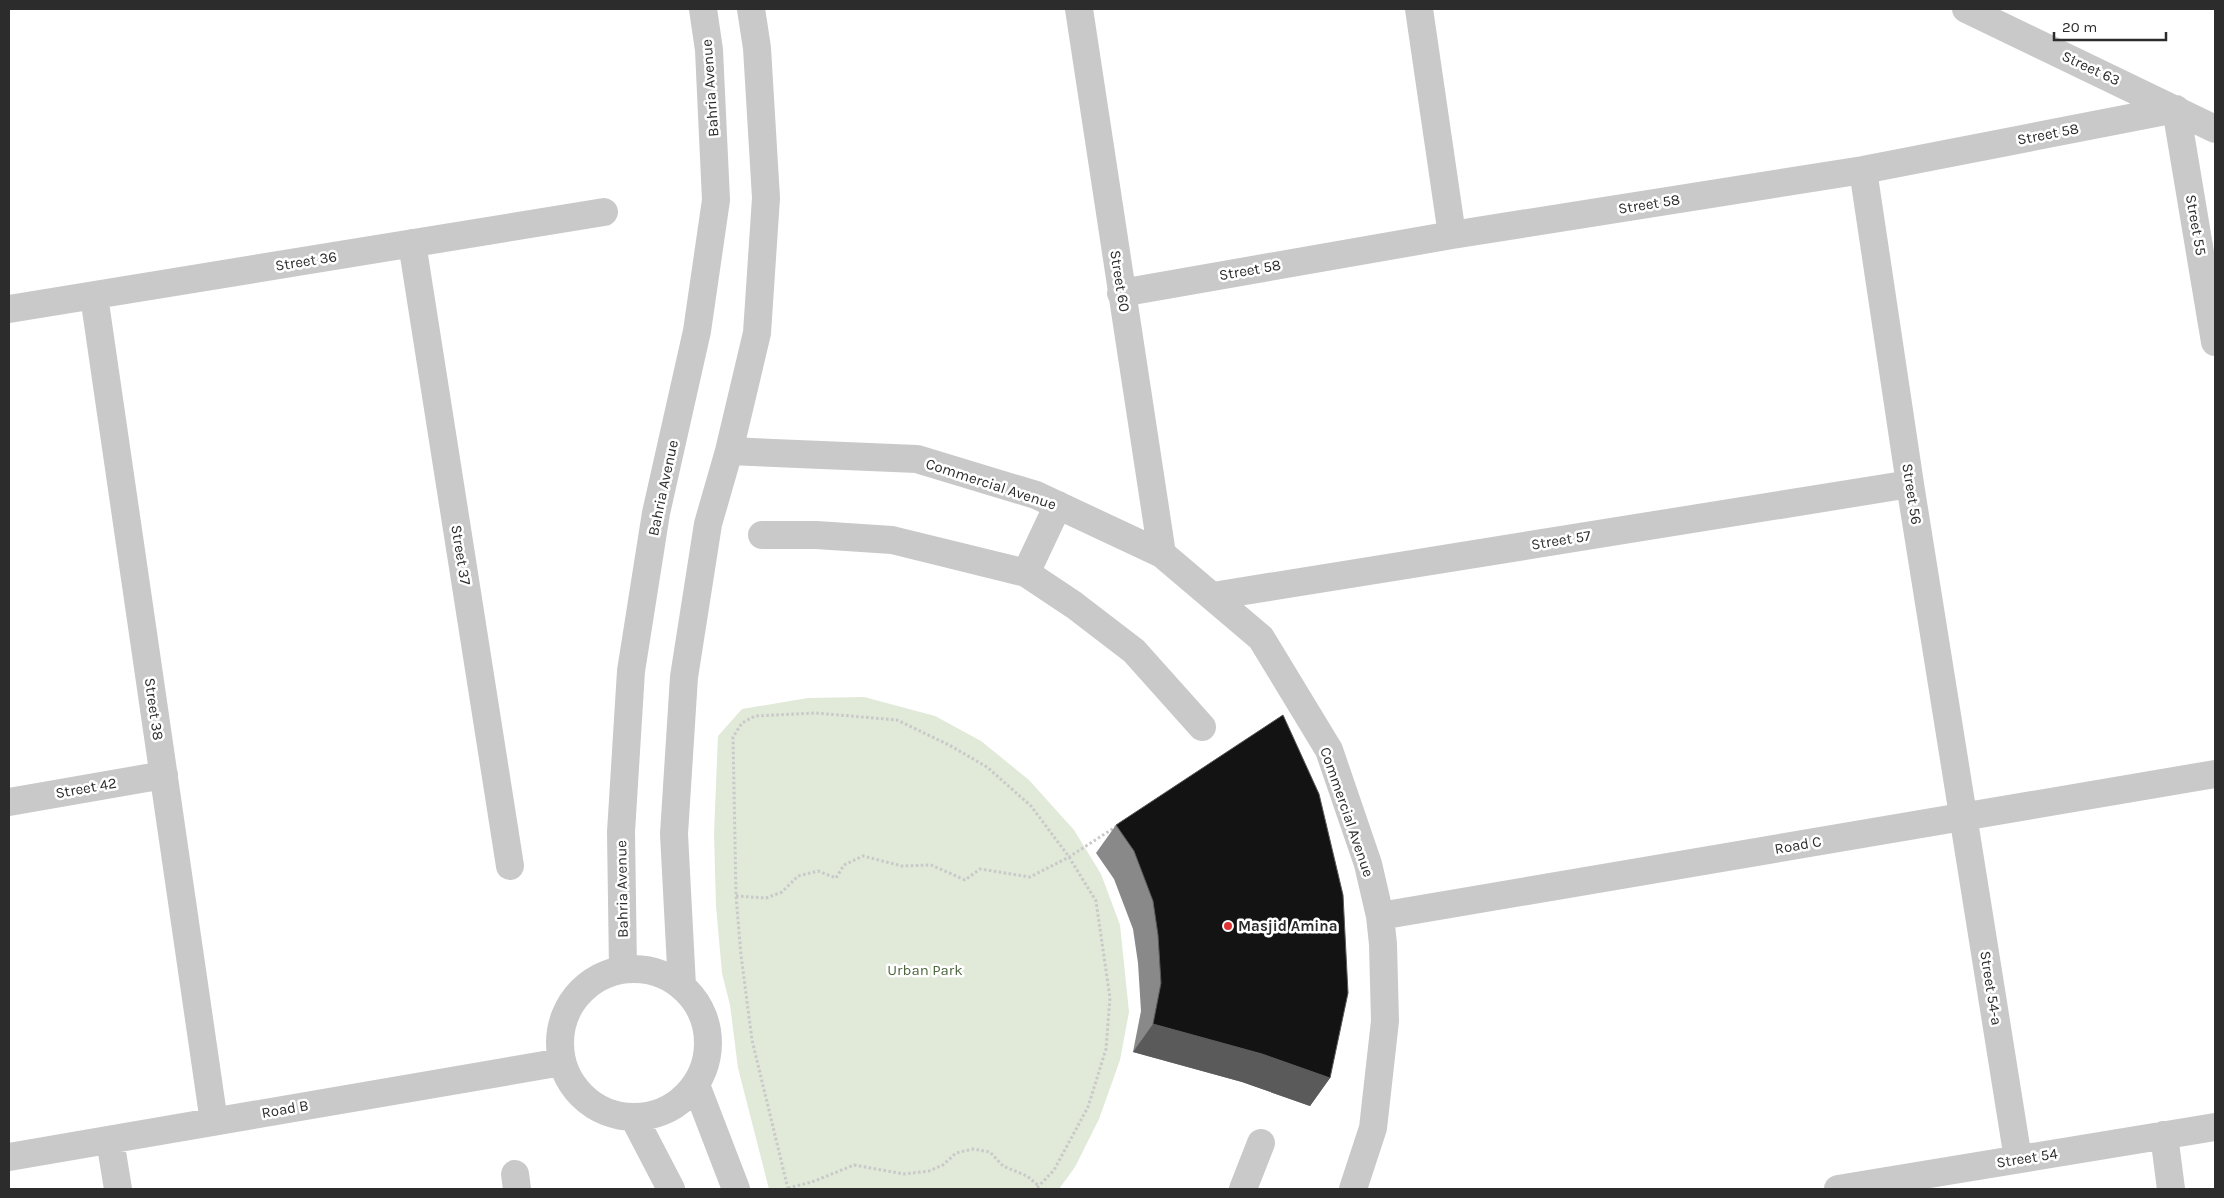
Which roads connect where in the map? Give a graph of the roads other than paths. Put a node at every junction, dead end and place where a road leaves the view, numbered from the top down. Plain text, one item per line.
1 (703, 9) edge
2 (751, 9) edge
3 (1079, 9) edge
4 (1419, 9) edge
5 (1966, 9) edge
6 (2176, 109) junction
7 (2215, 128) edge
8 (1863, 170) junction
9 (604, 212) dead end
10 (1452, 235) junction
11 (412, 244) junction
12 (1121, 293) junction
13 (94, 296) junction
14 (9, 310) edge
15 (2215, 342) edge
16 (729, 451) junction
17 (1910, 484) junction
18 (1058, 505) junction
19 (762, 535) dead end
20 (1162, 554) junction
21 (1026, 573) junction
22 (1213, 596) junction
23 (1202, 727) dead end
24 (2215, 774) edge
25 (164, 775) junction
26 (9, 802) edge
27 (1964, 817) junction
28 (510, 866) dead end
29 (1380, 916) junction
30 (623, 969) junction
31 (682, 986) junction
32 (562, 1062) junction
33 (696, 1084) junction
34 (634, 1118) junction
35 (214, 1122) junction
36 (2215, 1127) edge
37 (2164, 1135) junction
38 (110, 1140) junction
39 (1261, 1143) dead end
40 (9, 1157) edge
41 (2018, 1160) junction
42 (118, 1189) edge
43 (671, 1189) edge
44 (736, 1189) edge
45 (1243, 1189) edge
46 (1352, 1189) edge
47 (1838, 1189) edge
48 (2171, 1189) edge

1 - 30 street, Bahria Avenue
2 - 16 street
3 - 12 street, Street 60
4 - 10 street
5 - 6 street, Street 63
6 - 7 street, Street 63
6 - 8 street, Street 58
6 - 15 street, Street 55
8 - 10 street, Street 58
8 - 17 street, Street 56
9 - 11 street, Street 36
10 - 12 street, Street 58
11 - 13 street, Street 36
11 - 28 street, Street 37
12 - 20 street, Street 60
13 - 14 street, Street 36
13 - 25 street, Street 38
16 - 18 street, Commercial Avenue
16 - 31 street
17 - 22 street, Street 57
17 - 27 street, Street 56
18 - 20 street, Commercial Avenue
18 - 21 street
19 - 21 street
20 - 22 street, Commercial Avenue
21 - 23 street
22 - 29 street, Commercial Avenue
24 - 27 street, Road C
25 - 26 street, Street 42
25 - 35 street, Street 38
27 - 29 street, Road C
27 - 41 street, Street 54-a
29 - 46 street, Commercial Avenue
30 - 31 street
30 - 32 street
31 - 33 street
32 - 34 street
32 - 35 street, Road B
33 - 34 street
33 - 44 street
34 - 43 street
35 - 38 street, Road B
36 - 37 street, Street 54
37 - 41 street, Street 54
37 - 48 street
38 - 40 street, Road B
38 - 42 street
39 - 45 street
41 - 47 street, Street 54

